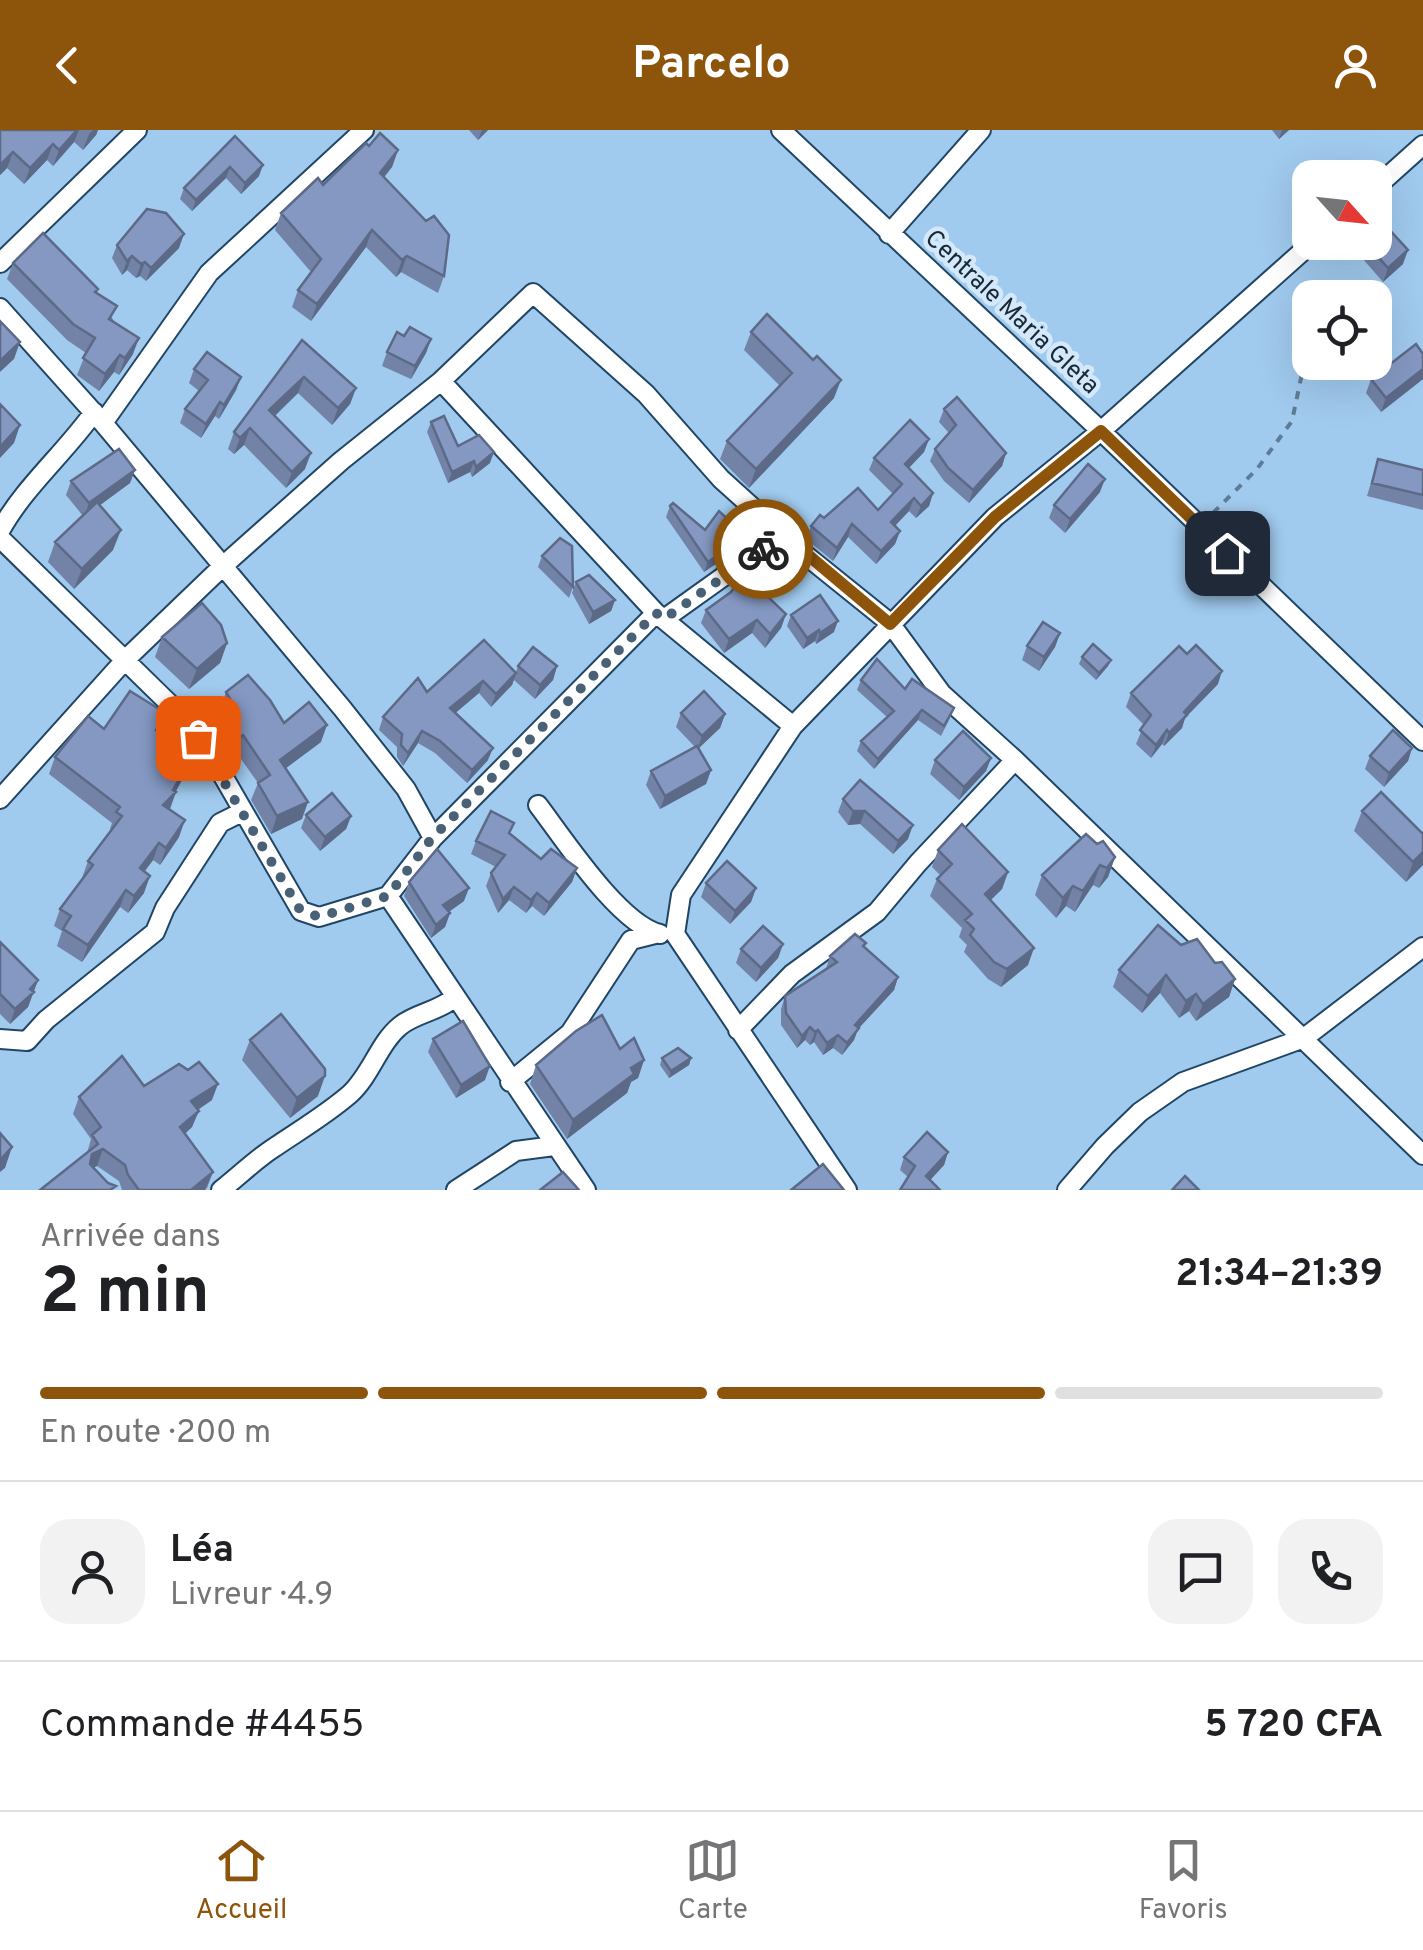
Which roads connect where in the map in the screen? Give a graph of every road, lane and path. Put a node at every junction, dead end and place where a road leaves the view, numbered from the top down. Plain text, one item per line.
1 (137, 130) edge
2 (364, 130) edge
3 (981, 130) edge
4 (1413, 130) edge
5 (784, 131) edge
6 (1423, 143) edge
7 (1392, 172) edge
8 (889, 234) junction
9 (1293, 260) edge
10 (0, 262) edge
11 (0, 308) edge
12 (1301, 380) edge
13 (441, 382) junction
14 (98, 418) junction
15 (1101, 431) junction
16 (1199, 526) junction
17 (0, 534) edge
18 (783, 534) junction
19 (224, 565) junction
20 (660, 616) junction
21 (890, 624) junction
22 (125, 660) junction
23 (793, 726) junction
24 (1423, 741) edge
25 (1016, 760) junction
26 (0, 799) edge
27 (538, 805) dead end
28 (242, 812) junction
29 (432, 838) junction
30 (388, 896) junction
31 (655, 934) junction
32 (675, 934) junction
33 (1423, 948) edge
34 (454, 998) junction
35 (738, 1030) junction
36 (1304, 1038) junction
37 (0, 1039) edge
38 (510, 1082) junction
39 (554, 1146) junction
40 (1423, 1155) edge
41 (221, 1190) edge
42 (456, 1190) edge
43 (586, 1190) edge
44 (847, 1190) edge
45 (1067, 1190) edge

1 - 10 street
2 - 14 street
3 - 8 street
4 - 6 street
5 - 8 street, Centrale Maria Gleta
6 - 7 street
8 - 15 street, Centrale Maria Gleta
9 - 15 street
11 - 14 street
12 - 16 path
13 - 18 street
13 - 19 street
13 - 20 street
14 - 17 street
14 - 19 street
15 - 16 street, Centrale Maria Gleta
15 - 21 street
16 - 24 street, Centrale Maria Gleta
17 - 22 street
18 - 20 street
18 - 21 street
19 - 22 street
19 - 29 street
20 - 23 street
20 - 29 street
21 - 23 street
21 - 25 street
22 - 26 street
22 - 28 street
23 - 32 street
25 - 35 street
25 - 36 street
27 - 31 street
28 - 30 street
28 - 37 street
29 - 30 street
30 - 34 street
31 - 32 street
31 - 38 street
32 - 35 street
33 - 36 street
34 - 38 street
34 - 41 street
35 - 44 street
36 - 40 street
36 - 45 street
38 - 39 street
39 - 42 street
39 - 43 street

